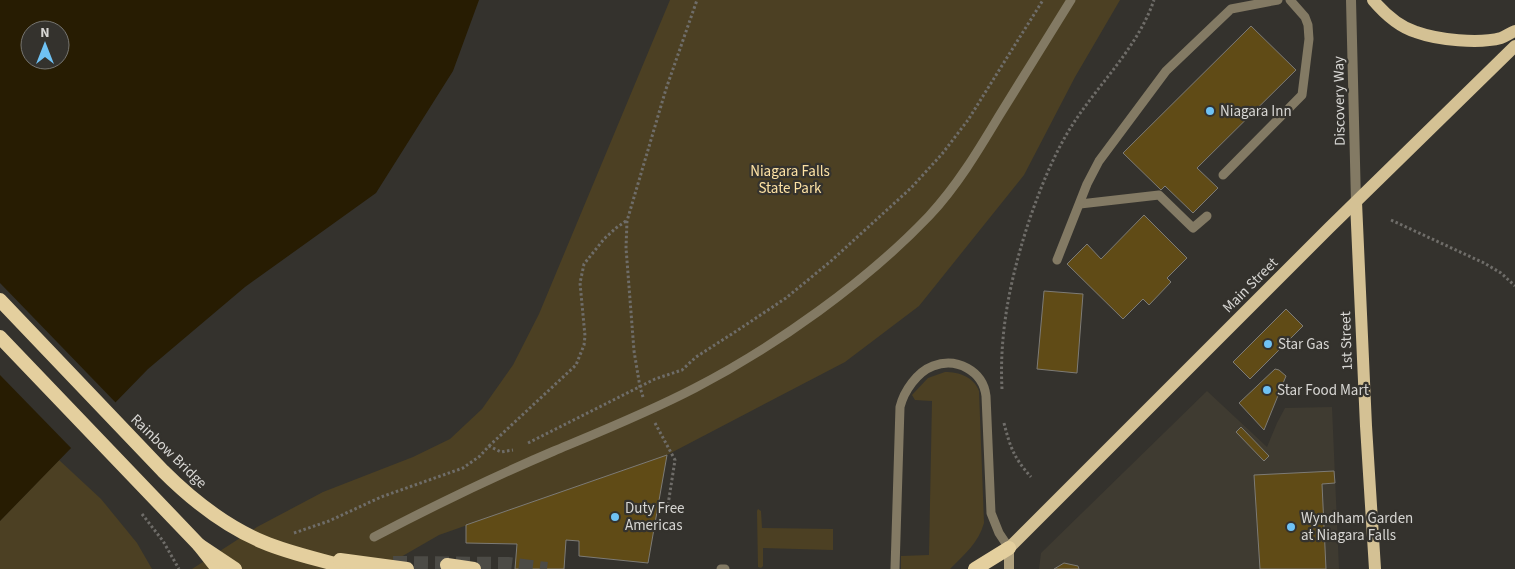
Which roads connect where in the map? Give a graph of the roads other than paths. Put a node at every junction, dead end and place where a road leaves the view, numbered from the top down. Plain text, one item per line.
1 (1071, 0) edge
2 (1278, 0) edge
3 (1290, 0) edge
4 (1352, 0) edge
5 (1373, 0) edge
6 (1515, 31) edge
7 (1515, 46) edge
8 (1223, 175) dead end
9 (1356, 202) junction
10 (1080, 204) junction
11 (1207, 216) dead end
12 (1057, 260) dead end
13 (0, 300) edge
14 (0, 337) edge
15 (374, 537) dead end
16 (199, 545) junction
17 (1009, 548) junction
18 (305, 555) junction
19 (447, 564) dead end
20 (216, 567) edge
21 (235, 569) edge
22 (352, 569) edge
23 (406, 569) tunnel mouth
24 (474, 569) edge
25 (721, 569) edge
26 (725, 569) edge
27 (895, 569) edge
28 (975, 569) edge
29 (994, 569) edge
30 (1009, 569) edge
31 (1375, 569) edge

1 - 15 lane
2 - 10 lane
3 - 8 lane
4 - 9 street, Discovery Way
5 - 6 main road
7 - 9 main road, Main Street
9 - 17 main road, Main Street
9 - 31 main road, 1st Street
10 - 11 lane
10 - 12 lane
13 - 18 highway, Rainbow Bridge, bridge
14 - 16 highway
16 - 20 highway, bridge
16 - 21 highway, bridge
17 - 27 lane
17 - 28 highway
17 - 29 highway
17 - 30 main road
18 - 22 highway, Rainbow Bridge, bridge
18 - 23 highway, bridge
19 - 24 highway
25 - 26 lane

